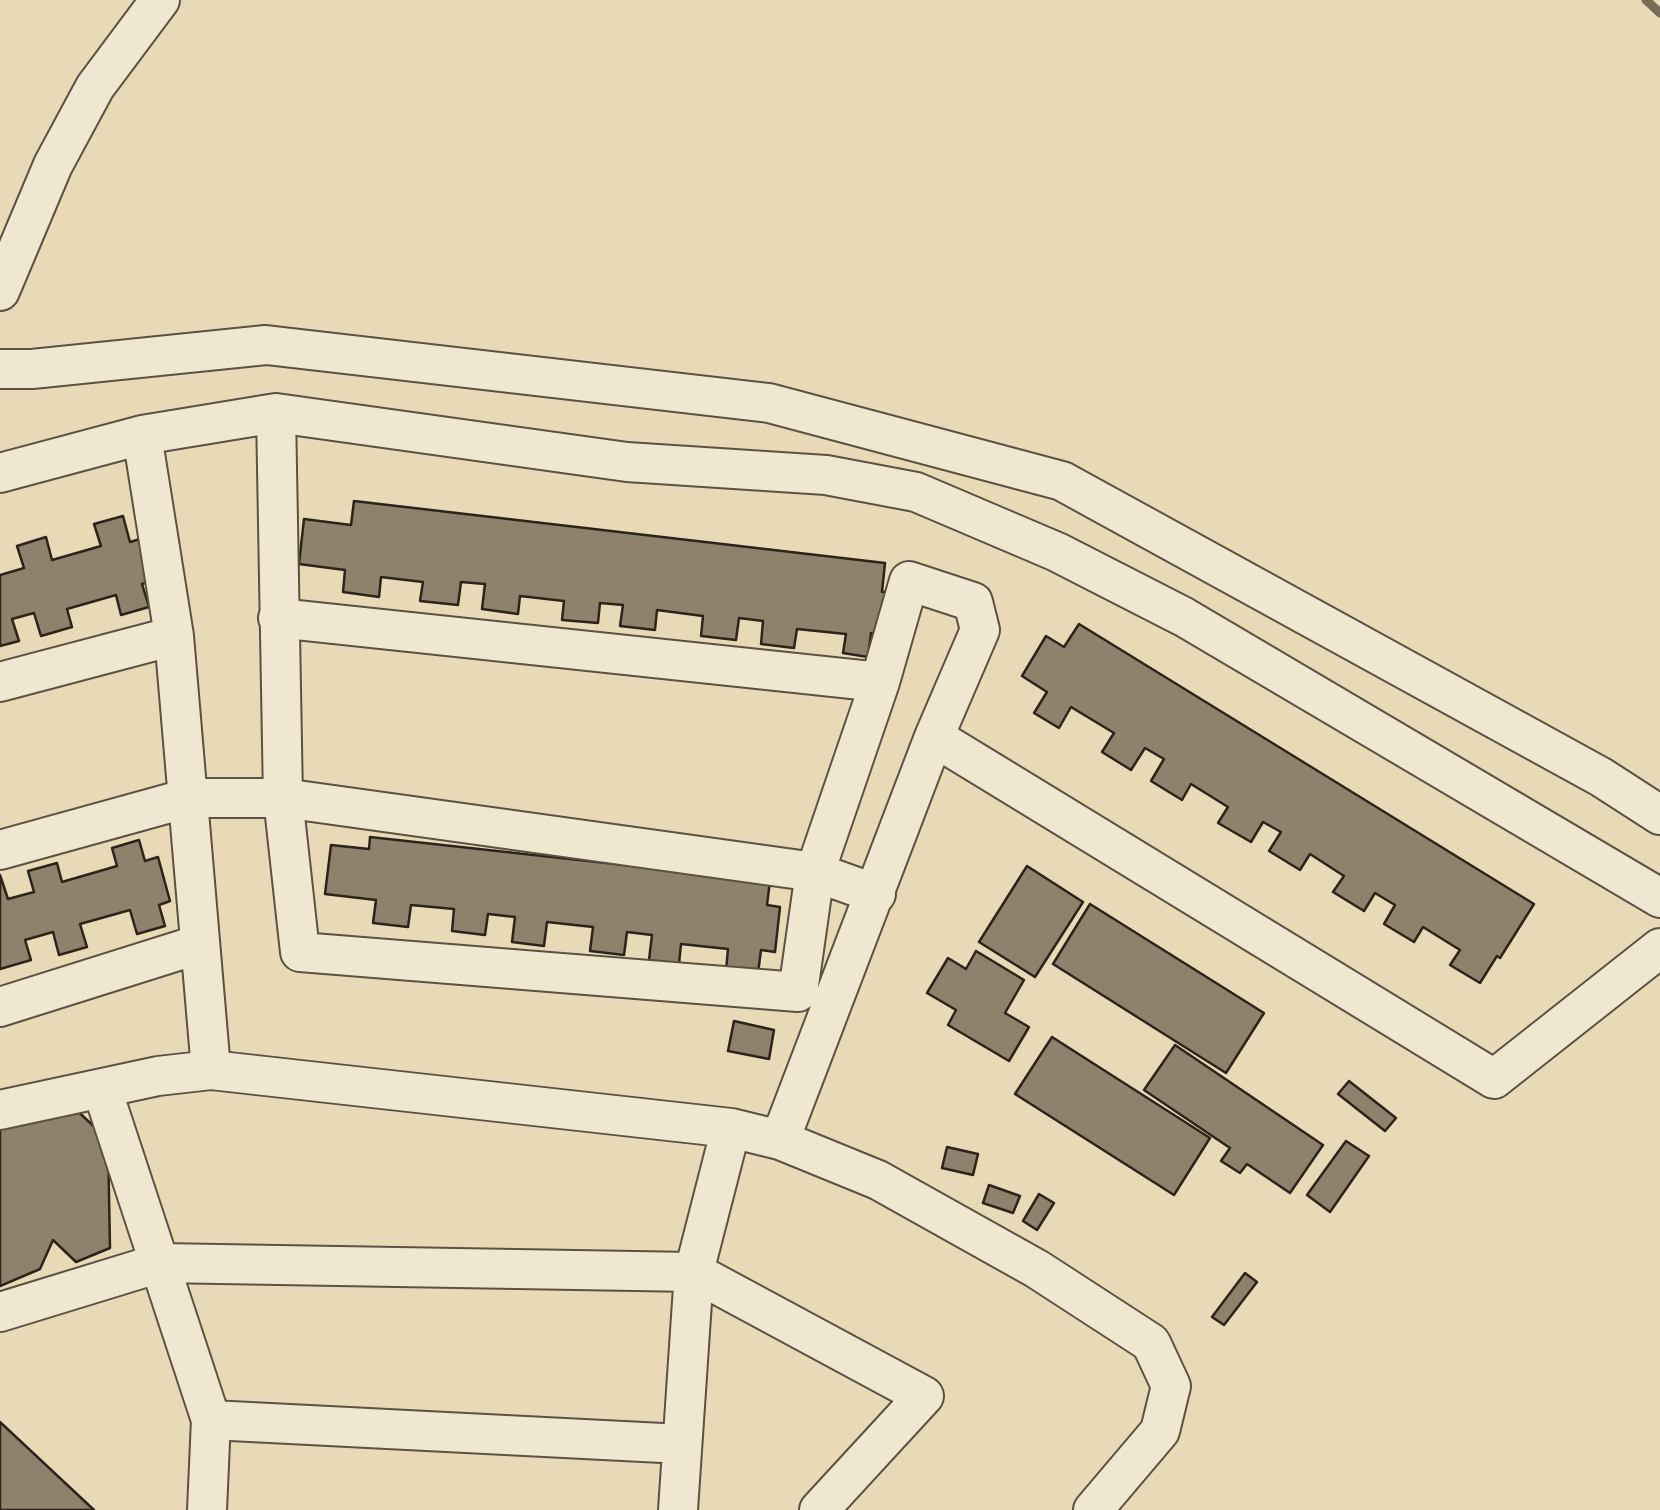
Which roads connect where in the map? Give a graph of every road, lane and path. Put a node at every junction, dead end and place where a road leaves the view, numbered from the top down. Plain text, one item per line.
1 (160, 0) edge
2 (0, 291) edge
3 (0, 369) edge
4 (276, 413) junction
5 (142, 435) junction
6 (0, 473) edge
7 (278, 618) junction
8 (174, 636) junction
9 (0, 682) edge
10 (880, 682) junction
11 (934, 737) junction
12 (188, 798) junction
13 (283, 798) junction
14 (1660, 815) edge
15 (0, 850) edge
16 (816, 872) junction
17 (876, 894) junction
18 (1660, 898) edge
19 (200, 944) junction
20 (1660, 948) edge
21 (0, 1007) edge
22 (211, 1070) junction
23 (102, 1090) junction
24 (0, 1110) edge
25 (730, 1128) junction
26 (780, 1140) junction
27 (160, 1263) junction
28 (694, 1272) junction
29 (0, 1312) edge
30 (211, 1420) junction
31 (682, 1444) junction
32 (207, 1510) edge
33 (678, 1510) edge
34 (819, 1510) edge
35 (1093, 1510) edge

1 - 2 street
3 - 14 street
4 - 5 street
4 - 7 street
4 - 18 street
5 - 6 street
5 - 8 street
7 - 10 street
7 - 13 street
8 - 9 street
8 - 12 street
10 - 11 street
10 - 16 street
11 - 17 street
11 - 20 street
12 - 13 street
12 - 15 street
12 - 19 street
13 - 16 street
13 - 16 street
16 - 17 street
17 - 26 street
19 - 21 street
19 - 22 street
22 - 23 street
22 - 25 street
23 - 24 street
23 - 27 street
25 - 26 street
25 - 28 street
26 - 35 street
27 - 28 street
27 - 29 street
27 - 30 street
28 - 31 street
28 - 34 street
30 - 31 street
30 - 32 street
31 - 33 street

